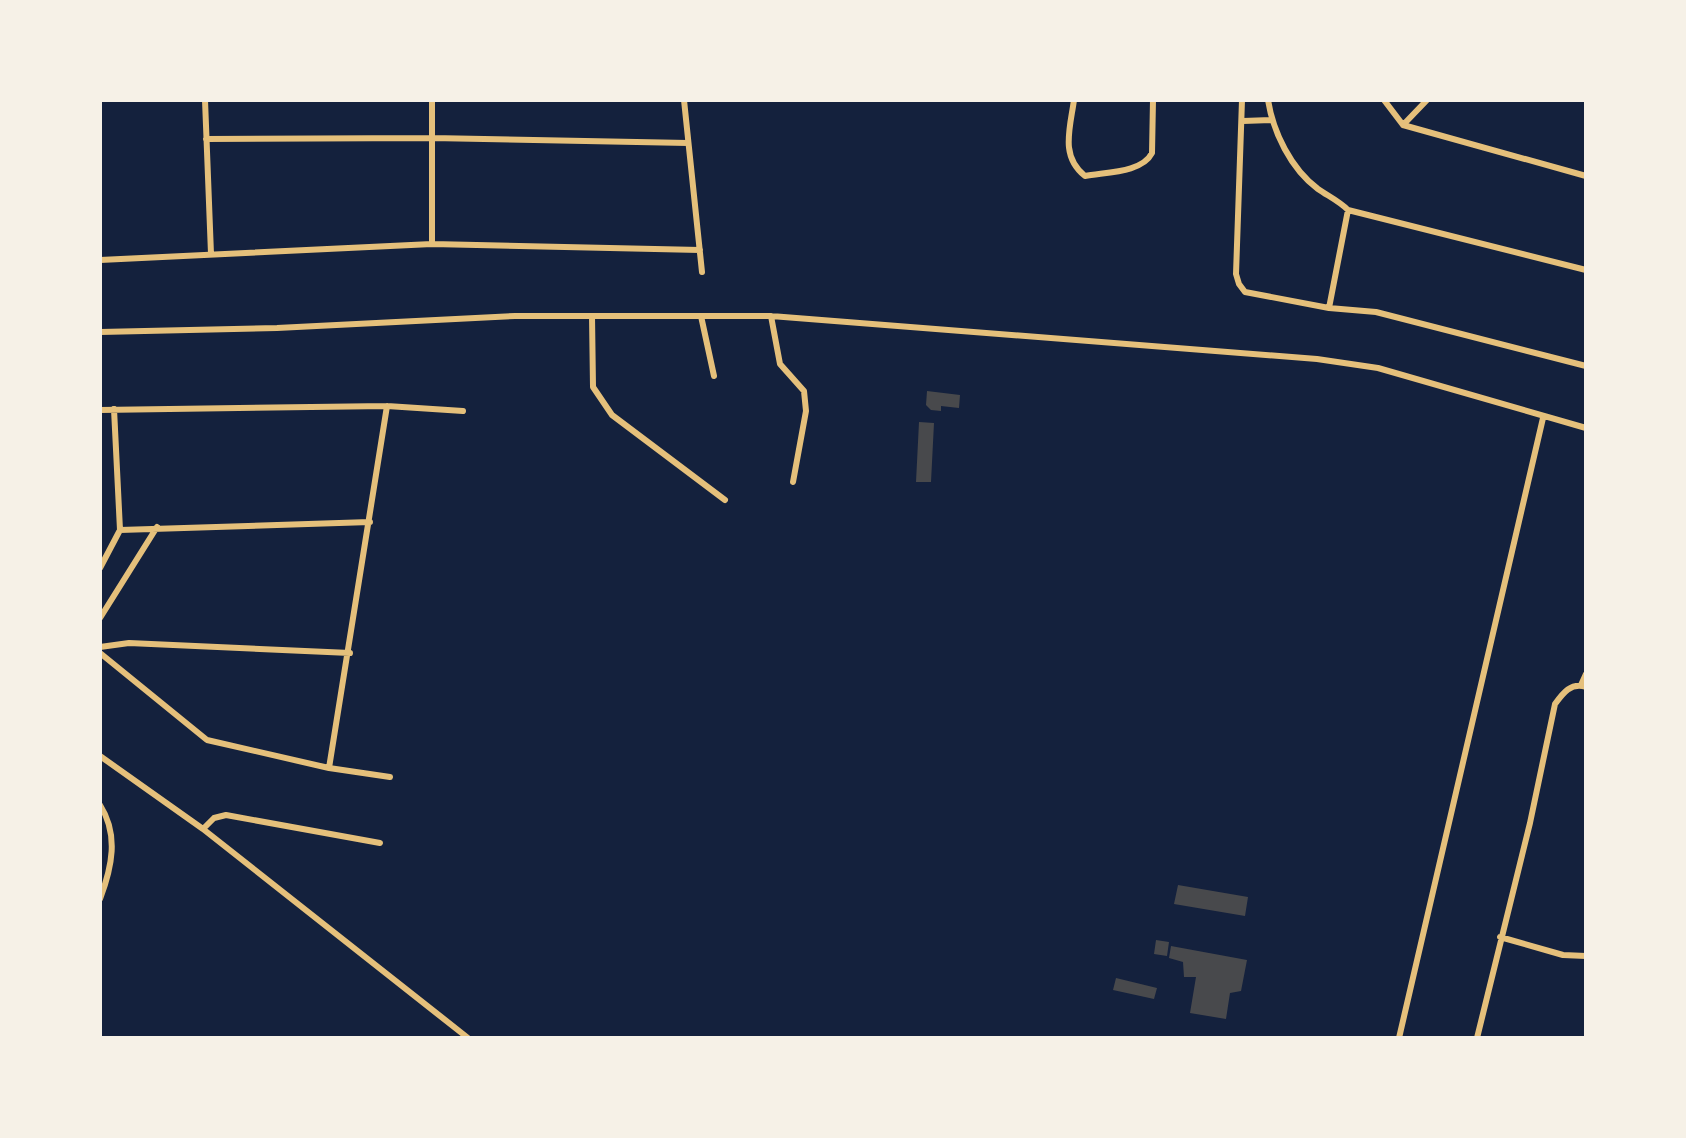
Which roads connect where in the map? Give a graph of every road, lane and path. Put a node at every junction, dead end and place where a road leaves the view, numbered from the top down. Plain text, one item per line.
1 (205, 100) edge
2 (432, 100) edge
3 (684, 100) edge
4 (1074, 100) edge
5 (1153, 100) edge
6 (1242, 100) edge
7 (1268, 100) edge
8 (1384, 100) edge
9 (1427, 100) edge
10 (1271, 120) junction
11 (1243, 121) junction
12 (1403, 125) junction
13 (432, 138) junction
14 (206, 139) junction
15 (688, 144) junction
16 (1586, 176) edge
17 (1348, 210) junction
18 (432, 244) junction
19 (700, 250) junction
20 (211, 254) junction
21 (100, 260) edge
22 (1586, 270) edge
23 (702, 272) dead end
24 (1329, 308) junction
25 (592, 316) junction
26 (701, 316) junction
27 (771, 316) junction
28 (100, 332) edge
29 (1586, 366) edge
30 (714, 376) dead end
31 (387, 405) junction
32 (114, 409) junction
33 (100, 410) edge
34 (463, 411) dead end
35 (1543, 418) junction
36 (1586, 429) edge
37 (793, 482) dead end
38 (725, 500) dead end
39 (370, 522) junction
40 (157, 527) junction
41 (120, 530) junction
42 (100, 567) edge
43 (100, 618) edge
44 (100, 647) edge
45 (100, 653) edge
46 (350, 653) junction
47 (1586, 674) edge
48 (1583, 686) edge
49 (100, 756) edge
50 (330, 768) junction
51 (390, 777) dead end
52 (100, 805) edge
53 (202, 829) junction
54 (380, 843) dead end
55 (100, 899) edge
56 (1500, 937) junction
57 (1586, 956) edge
58 (468, 1038) edge
59 (1400, 1038) edge
60 (1477, 1038) edge

1 - 14 street
2 - 13 street
3 - 15 street
4 - 5 street
6 - 11 street
7 - 10 street
8 - 12 street
9 - 12 street
10 - 11 street
10 - 17 street
11 - 24 street
12 - 16 street
13 - 14 street
13 - 15 street
13 - 18 street
14 - 20 street
15 - 19 street
17 - 22 street
17 - 24 street
18 - 19 street
18 - 20 street
19 - 23 street
20 - 21 street
24 - 29 street
25 - 26 street
25 - 28 street
25 - 38 street
26 - 27 street
26 - 30 street
27 - 35 street
27 - 37 street
31 - 32 street
31 - 34 street
31 - 39 street
32 - 33 street
32 - 41 street
35 - 36 street
35 - 59 street
39 - 40 street
39 - 46 street
40 - 41 street
40 - 43 street
41 - 42 street
44 - 46 street
45 - 50 street
46 - 50 street
47 - 48 street
48 - 56 street
49 - 53 street
50 - 51 street
52 - 55 street
53 - 54 street
53 - 58 street
56 - 57 street
56 - 60 street

